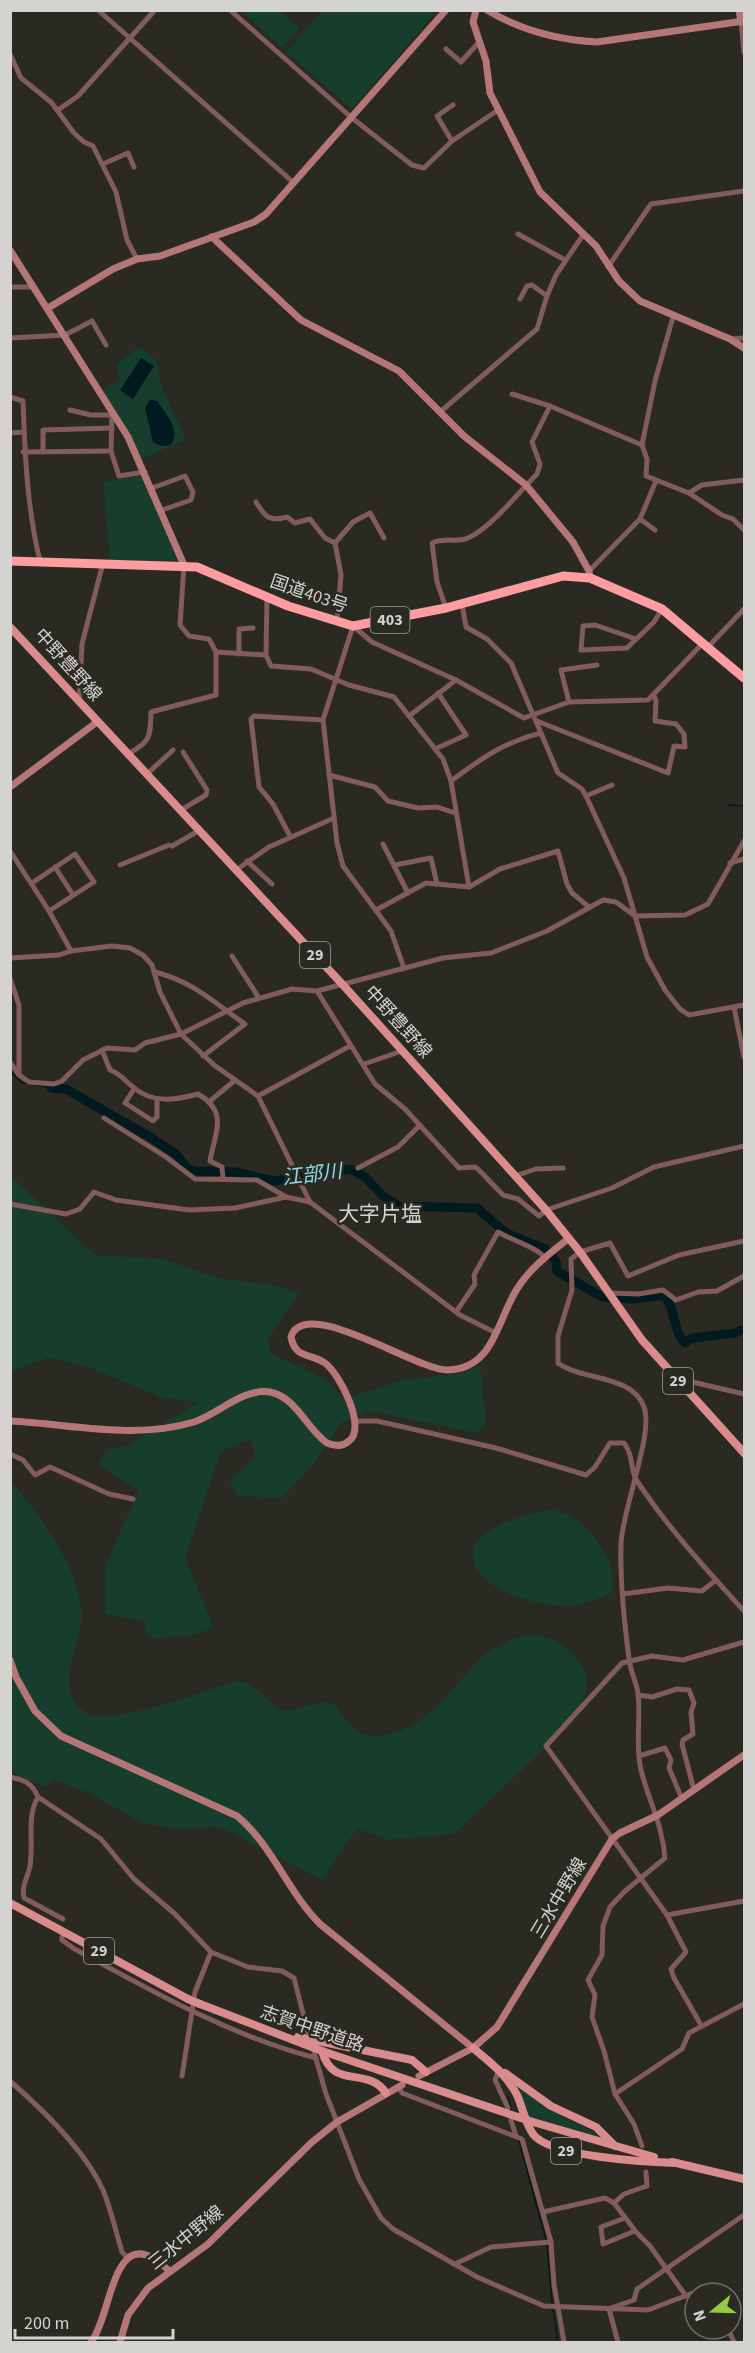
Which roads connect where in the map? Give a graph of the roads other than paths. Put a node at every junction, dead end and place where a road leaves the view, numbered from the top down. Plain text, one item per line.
1 (98, 10) edge
2 (155, 10) edge
3 (230, 10) edge
4 (446, 10) edge
5 (476, 10) edge
6 (487, 10) edge
7 (739, 10) edge
8 (742, 21) edge
9 (130, 40) junction
10 (480, 41) junction
11 (446, 49) dead end
12 (744, 52) edge
13 (10, 54) edge
14 (460, 62) junction
15 (466, 67) dead end
16 (453, 105) dead end
17 (58, 110) junction
18 (498, 110) junction
19 (352, 118) junction
20 (452, 141) junction
21 (103, 164) junction
22 (134, 167) dead end
23 (294, 183) junction
24 (744, 191) edge
25 (518, 234) dead end
26 (583, 235) junction
27 (212, 237) junction
28 (10, 250) edge
29 (137, 259) junction
30 (565, 260) junction
31 (608, 267) junction
32 (10, 286) edge
33 (34, 287) junction
34 (547, 296) junction
35 (520, 299) dead end
36 (48, 308) junction
37 (673, 317) junction
38 (65, 335) junction
39 (10, 338) edge
40 (744, 338) edge
41 (730, 339) junction
42 (106, 345) dead end
43 (744, 348) edge
44 (512, 394) dead end
45 (10, 397) edge
46 (550, 406) junction
47 (70, 410) dead end
48 (112, 412) junction
49 (440, 412) junction
50 (112, 428) junction
51 (24, 432) junction
52 (10, 433) edge
53 (642, 445) junction
54 (111, 451) junction
55 (23, 452) junction
56 (43, 452) junction
57 (145, 472) junction
58 (744, 480) edge
59 (656, 481) junction
60 (526, 485) junction
61 (152, 488) junction
62 (689, 493) junction
63 (256, 502) dead end
64 (162, 510) junction
65 (640, 519) junction
66 (655, 530) dead end
67 (744, 530) edge
68 (384, 538) dead end
69 (335, 543) junction
70 (10, 561) edge
71 (40, 561) junction
72 (103, 563) junction
73 (184, 565) junction
74 (590, 575) junction
75 (267, 597) junction
76 (462, 604) junction
77 (446, 608) junction
78 (662, 609) junction
79 (744, 609) edge
80 (337, 621) junction
81 (353, 626) junction
82 (10, 627) edge
83 (253, 628) dead end
84 (636, 639) junction
85 (706, 644) junction
86 (216, 652) junction
87 (238, 654) junction
88 (266, 655) junction
89 (597, 664) dead end
90 (744, 678) edge
91 (336, 679) junction
92 (456, 680) junction
93 (438, 693) junction
94 (654, 696) junction
95 (80, 702) junction
96 (568, 702) junction
97 (534, 714) junction
98 (409, 716) junction
99 (323, 720) junction
100 (537, 721) junction
101 (97, 722) junction
102 (541, 733) junction
103 (435, 749) junction
104 (173, 750) dead end
105 (183, 752) dead end
106 (128, 754) junction
107 (147, 774) junction
108 (329, 776) junction
109 (451, 781) junction
110 (612, 784) dead end
111 (10, 787) edge
112 (586, 796) junction
113 (182, 810) junction
114 (455, 813) junction
115 (334, 818) junction
116 (200, 830) junction
117 (290, 836) junction
118 (744, 841) edge
119 (383, 844) dead end
120 (10, 851) edge
121 (744, 859) edge
122 (248, 861) junction
123 (730, 863) junction
124 (120, 865) dead end
125 (395, 865) junction
126 (55, 867) junction
127 (236, 870) junction
128 (32, 883) junction
129 (272, 884) dead end
130 (437, 884) junction
131 (470, 887) junction
132 (408, 893) junction
133 (73, 895) junction
134 (589, 907) junction
135 (378, 909) junction
136 (49, 910) junction
137 (635, 916) junction
138 (71, 951) junction
139 (232, 956) dead end
140 (10, 958) edge
141 (404, 968) junction
142 (155, 972) junction
143 (10, 978) edge
144 (343, 985) junction
145 (317, 991) junction
146 (259, 998) junction
147 (744, 1005) edge
148 (734, 1007) junction
149 (225, 1010) junction
150 (181, 1034) junction
151 (350, 1046) junction
152 (102, 1050) junction
153 (402, 1051) junction
154 (203, 1056) junction
155 (744, 1057) edge
156 (10, 1062) edge
157 (364, 1064) junction
158 (19, 1075) junction
159 (234, 1080) junction
160 (134, 1089) junction
161 (258, 1096) junction
162 (157, 1099) junction
163 (210, 1101) junction
164 (104, 1118) dead end
165 (419, 1126) junction
166 (744, 1146) edge
167 (358, 1168) dead end
168 (563, 1168) dead end
169 (515, 1176) junction
170 (223, 1179) junction
171 (286, 1197) junction
172 (310, 1202) junction
173 (10, 1204) edge
174 (546, 1210) junction
175 (568, 1238) junction
176 (744, 1241) edge
177 (580, 1252) junction
178 (545, 1257) junction
179 (744, 1276) edge
180 (610, 1293) junction
181 (456, 1312) junction
182 (496, 1333) junction
183 (681, 1385) junction
184 (744, 1394) edge
185 (10, 1420) edge
186 (356, 1421) junction
187 (744, 1453) edge
188 (10, 1454) edge
189 (635, 1479) junction
190 (133, 1498) dead end
191 (716, 1580) junction
192 (623, 1594) junction
193 (744, 1611) edge
194 (744, 1642) edge
195 (10, 1660) edge
196 (629, 1660) junction
197 (638, 1695) junction
198 (744, 1755) edge
199 (639, 1756) junction
200 (10, 1777) edge
201 (694, 1791) junction
202 (38, 1797) junction
203 (682, 1799) junction
204 (658, 1815) junction
205 (612, 1839) junction
206 (641, 1877) junction
207 (744, 1901) edge
208 (10, 1903) edge
209 (667, 1915) junction
210 (63, 1919) dead end
211 (62, 1937) dead end
212 (211, 1952) junction
213 (744, 2004) edge
214 (196, 2008) junction
215 (701, 2025) junction
216 (271, 2032) junction
217 (308, 2033) dead end
218 (473, 2048) junction
219 (317, 2054) junction
220 (499, 2070) junction
221 (423, 2074) joint
222 (182, 2076) dead end
223 (10, 2081) edge
224 (400, 2086) joint
225 (386, 2093) junction
226 (615, 2094) junction
227 (508, 2108) dead end
228 (515, 2119) junction
229 (336, 2122) junction
230 (518, 2137) junction
231 (642, 2146) dead end
232 (618, 2148) junction
233 (676, 2163) junction
234 (646, 2172) dead end
235 (744, 2179) edge
236 (614, 2203) junction
237 (543, 2212) junction
238 (744, 2215) edge
239 (624, 2218) junction
240 (635, 2231) junction
241 (551, 2242) junction
242 (128, 2258) junction
243 (455, 2264) junction
244 (169, 2271) junction
245 (668, 2271) junction
246 (683, 2292) edge
247 (683, 2297) edge
248 (555, 2307) junction
249 (609, 2309) junction
250 (95, 2342) edge
251 (120, 2343) edge
252 (564, 2343) edge
253 (618, 2343) edge

1 - 9 street
2 - 9 street
3 - 19 street
4 - 19 street
5 - 10 street
6 - 8 street
7 - 8 street
8 - 12 street
9 - 17 street
9 - 23 street
10 - 14 street
10 - 18 street
11 - 14 street
13 - 17 street
14 - 15 street
16 - 20 street
17 - 21 street
18 - 20 street
18 - 26 street
19 - 20 street
19 - 23 street
21 - 22 street
21 - 29 street
23 - 27 street
24 - 31 street
25 - 30 street
26 - 30 street
26 - 31 street
27 - 29 street
27 - 49 street
28 - 33 street
29 - 36 street
30 - 34 street
31 - 37 street
32 - 33 street
33 - 36 street
34 - 35 street
34 - 49 street
36 - 38 street
37 - 41 street
37 - 53 street
38 - 39 street
38 - 42 street
38 - 48 street
40 - 41 street
41 - 43 street
44 - 46 street
45 - 51 street
46 - 53 street
46 - 60 street
47 - 48 street
48 - 50 street
48 - 57 street
49 - 60 street
50 - 54 street
50 - 56 street
51 - 52 street
51 - 55 street
53 - 59 street
54 - 56 street
54 - 57 street
55 - 56 street
55 - 71 street
57 - 61 street
58 - 62 street
59 - 62 street
59 - 65 street
60 - 74 street
60 - 77 street
61 - 64 street
61 - 64 street
62 - 67 street
63 - 69 street
64 - 73 street
65 - 66 street
65 - 74 street
68 - 69 street
69 - 80 street
70 - 71 highway, 国道403号 / 403
71 - 72 highway, 国道403号 / 403
72 - 73 highway, 国道403号 / 403
72 - 95 street
73 - 75 highway, 国道403号 / 403
73 - 86 street
74 - 76 highway, 国道403号 / 403
74 - 78 highway, 国道403号 / 403
75 - 80 highway, 国道403号 / 403
75 - 88 street
76 - 77 highway, 国道403号 / 403
76 - 97 street
77 - 81 highway, 国道403号 / 403
78 - 84 street
78 - 85 highway, 国道403号 / 403
79 - 85 street
80 - 81 highway, 国道403号 / 403
81 - 91 street
81 - 92 street
82 - 95 main road, 中野豊野線 / 29
83 - 87 street
84 - 84 street
85 - 90 highway, 国道403号 / 403
85 - 94 street
86 - 87 street
86 - 106 street
87 - 88 street
88 - 91 street
89 - 96 street
91 - 98 street
91 - 99 street
92 - 93 street
92 - 97 street
93 - 98 street
93 - 103 street
94 - 96 street
94 - 100 street
95 - 101 main road, 中野豊野線 / 29
96 - 97 street
97 - 100 street
98 - 103 street
99 - 108 street
99 - 117 street
100 - 102 street
101 - 106 main road, 中野豊野線 / 29
101 - 111 street
102 - 109 street
102 - 112 street
103 - 109 street
104 - 107 street
105 - 113 street
106 - 107 main road, 中野豊野線 / 29
107 - 113 main road, 中野豊野線 / 29
108 - 114 street
108 - 115 street
109 - 114 street
110 - 112 street
112 - 137 street
113 - 116 main road, 中野豊野線 / 29
114 - 131 street
115 - 117 street
115 - 135 street
116 - 124 street
116 - 127 main road, 中野豊野線 / 29
117 - 122 street
118 - 123 street
119 - 125 street
120 - 128 street
121 - 123 street
122 - 127 street
122 - 129 street
123 - 137 street
125 - 130 street
125 - 132 street
126 - 128 street
126 - 133 street
126 - 133 street
127 - 144 main road, 中野豊野線 / 29
128 - 136 street
130 - 131 street
130 - 132 street
131 - 134 street
132 - 135 street
133 - 136 street
134 - 137 street
134 - 141 street
135 - 141 street
136 - 138 street
137 - 148 street
138 - 140 street
138 - 142 street
139 - 146 street
141 - 144 street
142 - 149 street
142 - 150 street
143 - 158 street
144 - 145 street
144 - 153 main road, 中野豊野線 / 29
145 - 146 street
145 - 151 street
146 - 149 street
147 - 148 street
148 - 155 street
149 - 150 street
149 - 154 street
150 - 152 street
150 - 154 street
151 - 157 street
151 - 161 street
152 - 158 street
152 - 160 street
153 - 157 street
153 - 169 main road, 中野豊野線 / 29
154 - 159 street
156 - 158 street
157 - 165 street
159 - 161 street
159 - 163 street
160 - 162 street
160 - 162 street
161 - 172 street
162 - 163 street
163 - 170 street
164 - 170 street
165 - 167 street
165 - 174 street
166 - 174 street
168 - 169 street
169 - 174 main road, 中野豊野線 / 29
170 - 171 street
171 - 172 street
171 - 173 street
172 - 181 street
174 - 175 main road, 中野豊野線 / 29
175 - 177 main road, 中野豊野線 / 29
175 - 178 street
176 - 177 street
177 - 180 main road, 中野豊野線 / 29
177 - 189 street
178 - 181 street
178 - 182 street
179 - 180 street
180 - 183 main road, 中野豊野線 / 29
181 - 182 street
182 - 186 street
183 - 184 street
183 - 187 main road, 中野豊野線 / 29
185 - 186 street
186 - 189 street
188 - 190 street
189 - 191 street
189 - 192 street
191 - 192 street
191 - 193 street
192 - 196 street
194 - 196 street
195 - 218 street
196 - 197 street
196 - 205 street
197 - 199 street
197 - 201 street
198 - 201 street
199 - 203 street
199 - 204 street
200 - 202 street
201 - 203 street
202 - 210 street
202 - 212 street
203 - 204 street
204 - 205 street
204 - 206 street
205 - 206 street
205 - 218 street, 三水中野線
206 - 209 street
206 - 226 street
207 - 209 street
208 - 214 main road, 志賀中野道路 / 29, bridge
209 - 215 street
211 - 214 street
212 - 214 street
212 - 217 street
213 - 215 street
214 - 216 main road, 志賀中野道路 / 29
214 - 219 street
214 - 222 street
215 - 226 street
216 - 219 main road, 志賀中野道路 / 29
216 - 221 main road, 29
218 - 220 main road, 29
218 - 221 street, 三水中野線
219 - 225 main road
219 - 228 main road, 志賀中野道路 / 29
219 - 229 street
220 - 227 street
220 - 232 main road, 29
220 - 233 main road, 29
223 - 242 street
224 - 225 street, 三水中野線
224 - 230 street
225 - 229 street, 三水中野線
226 - 231 street
228 - 230 street
228 - 232 main road, 志賀中野道路 / 29, bridge
229 - 243 street
229 - 244 street, 三水中野線
230 - 237 street
232 - 233 main road, 29
233 - 235 main road, 29
234 - 236 street
236 - 237 street
236 - 239 street
237 - 241 street
238 - 245 street
239 - 240 street
239 - 240 street
240 - 245 street
241 - 243 street
241 - 248 street
242 - 244 street
242 - 250 street
243 - 248 street
244 - 251 street, 三水中野線
245 - 246 street
245 - 249 street
247 - 249 street
248 - 249 street
248 - 252 street
249 - 253 street

